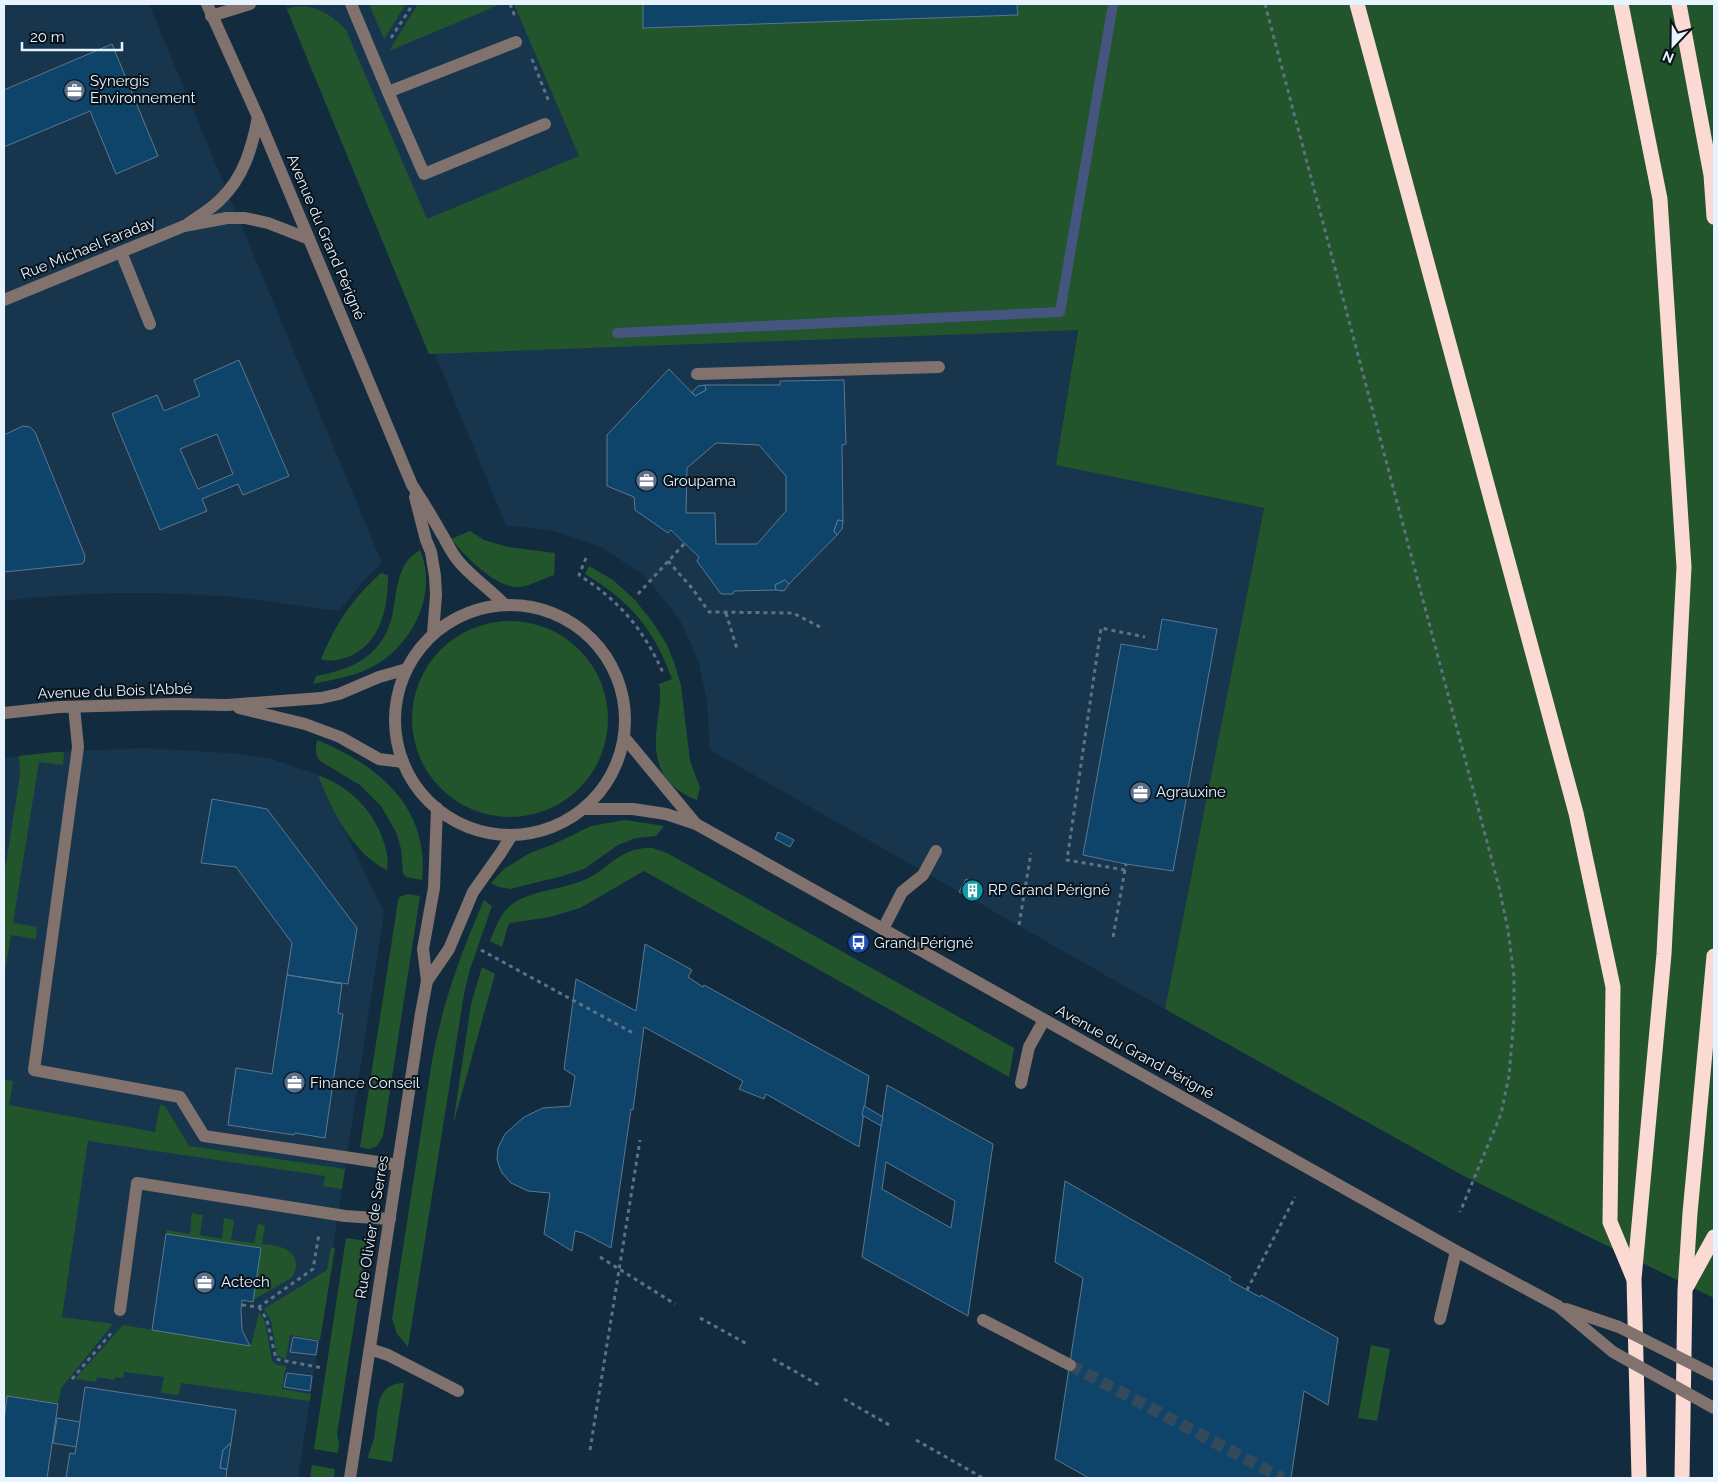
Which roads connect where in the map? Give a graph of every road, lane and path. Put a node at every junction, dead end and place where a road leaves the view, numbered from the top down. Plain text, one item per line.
1 (207, 4) edge
2 (250, 4) edge
3 (351, 4) edge
4 (413, 4) edge
5 (510, 4) edge
6 (1265, 4) edge
7 (1357, 4) edge
8 (1621, 4) edge
9 (1679, 4) edge
10 (212, 16) junction
11 (518, 25) dead end
12 (516, 42) dead end
13 (386, 45) dead end
14 (531, 57) dead end
15 (388, 92) junction
16 (258, 117) junction
17 (544, 124) joint
18 (1714, 217) edge
19 (184, 226) junction
20 (309, 239) junction
21 (120, 252) junction
22 (4, 300) edge
23 (150, 324) dead end
24 (939, 367) dead end
25 (697, 374) dead end
26 (412, 484) junction
27 (684, 544) dead end
28 (586, 558) dead end
29 (668, 561) junction
30 (638, 594) dead end
31 (506, 605) junction
32 (726, 613) junction
33 (820, 627) dead end
34 (433, 634) junction
35 (1145, 637) dead end
36 (737, 649) dead end
37 (407, 668) junction
38 (664, 675) dead end
39 (227, 705) junction
40 (74, 706) junction
41 (4, 713) edge
42 (624, 737) junction
43 (403, 762) junction
44 (437, 808) junction
45 (583, 808) junction
46 (696, 824) junction
47 (512, 834) junction
48 (936, 852) dead end
49 (1031, 853) dead end
50 (1126, 864) dead end
51 (1125, 870) junction
52 (1019, 926) dead end
53 (883, 929) junction
54 (1113, 937) dead end
55 (481, 950) dead end
56 (1714, 956) edge
57 (427, 981) junction
58 (1044, 1020) junction
59 (633, 1033) dead end
60 (1022, 1084) dead end
61 (640, 1140) dead end
62 (398, 1165) junction
63 (1295, 1198) dead end
64 (324, 1212) junction
65 (1460, 1212) dead end
66 (390, 1219) junction
67 (1714, 1237) edge
68 (1456, 1251) junction
69 (600, 1257) dead end
70 (620, 1268) junction
71 (1634, 1280) junction
72 (1247, 1290) dead end
73 (1685, 1290) junction
74 (675, 1304) dead end
75 (242, 1305) dead end
76 (1558, 1306) junction
77 (259, 1307) junction
78 (120, 1310) dead end
79 (700, 1318) dead end
80 (1440, 1319) dead end
81 (983, 1320) dead end
82 (118, 1324) dead end
83 (746, 1344) dead end
84 (370, 1349) junction
85 (773, 1359) dead end
86 (1070, 1365) tunnel mouth
87 (322, 1368) dead end
88 (1714, 1375) edge
89 (72, 1379) dead end
90 (820, 1385) dead end
91 (458, 1391) dead end
92 (844, 1399) dead end
93 (1714, 1408) edge
94 (891, 1426) dead end
95 (916, 1440) dead end
96 (590, 1450) dead end
97 (350, 1478) edge
98 (982, 1478) edge
99 (1639, 1478) edge
100 (1682, 1478) edge

1 - 10 street, Avenue du Grand Périgné
2 - 10 street
3 - 15 street
4 - 13 path
5 - 11 path
6 - 65 path
7 - 71 highway
8 - 71 highway
9 - 18 highway
10 - 16 street, Avenue du Grand Périgné
12 - 15 street
14 - 17 path
15 - 17 street
16 - 19 street, Rue Michael Faraday
16 - 20 street, Avenue du Grand Périgné
19 - 20 street, Rue Michael Faraday
19 - 21 street, Rue Michael Faraday
20 - 26 street, Avenue du Grand Périgné
21 - 22 street, Rue Michael Faraday
21 - 23 street
24 - 25 street
26 - 31 street, Avenue du Grand Périgné
26 - 34 street, Avenue du Grand Périgné
27 - 29 path
28 - 38 path
29 - 30 path
29 - 32 path
31 - 34 street
31 - 42 street
32 - 33 path
32 - 36 path
34 - 37 street
35 - 51 path
37 - 39 street, Avenue du Bois l'Abbé
37 - 43 street
39 - 40 street, Avenue du Bois l'Abbé
39 - 43 street, Avenue du Bois l'Abbé
40 - 41 street, Avenue du Bois l'Abbé
40 - 62 street
42 - 45 street
42 - 46 street, Avenue du Grand Périgné
43 - 44 street
44 - 47 street
44 - 57 street, Rue Olivier de Serres
45 - 46 street, Avenue du Grand Périgné
45 - 47 street
46 - 53 street, Avenue du Grand Périgné
47 - 57 street, Rue Olivier de Serres
48 - 53 street
49 - 52 path
50 - 51 path
51 - 54 path
53 - 58 street, Avenue du Grand Périgné
55 - 59 path
56 - 73 highway
57 - 62 street, Rue Olivier de Serres
58 - 60 street
58 - 68 street, Avenue du Grand Périgné
61 - 70 path
62 - 66 street, Rue Olivier de Serres
63 - 72 path
64 - 66 street
64 - 77 path
64 - 78 street
66 - 84 street, Rue Olivier de Serres
67 - 73 highway
68 - 76 street, Avenue du Grand Périgné
68 - 80 street
69 - 70 path
70 - 74 path
70 - 96 path
71 - 99 highway
73 - 100 highway
75 - 77 path
76 - 88 street, Avenue du Grand Périgné, bridge
76 - 93 street, Avenue du Grand Périgné, bridge
77 - 87 path
79 - 83 path
81 - 86 street
82 - 89 path
84 - 91 street
84 - 97 street, Rue Olivier de Serres
85 - 90 path
92 - 94 path
95 - 98 path

